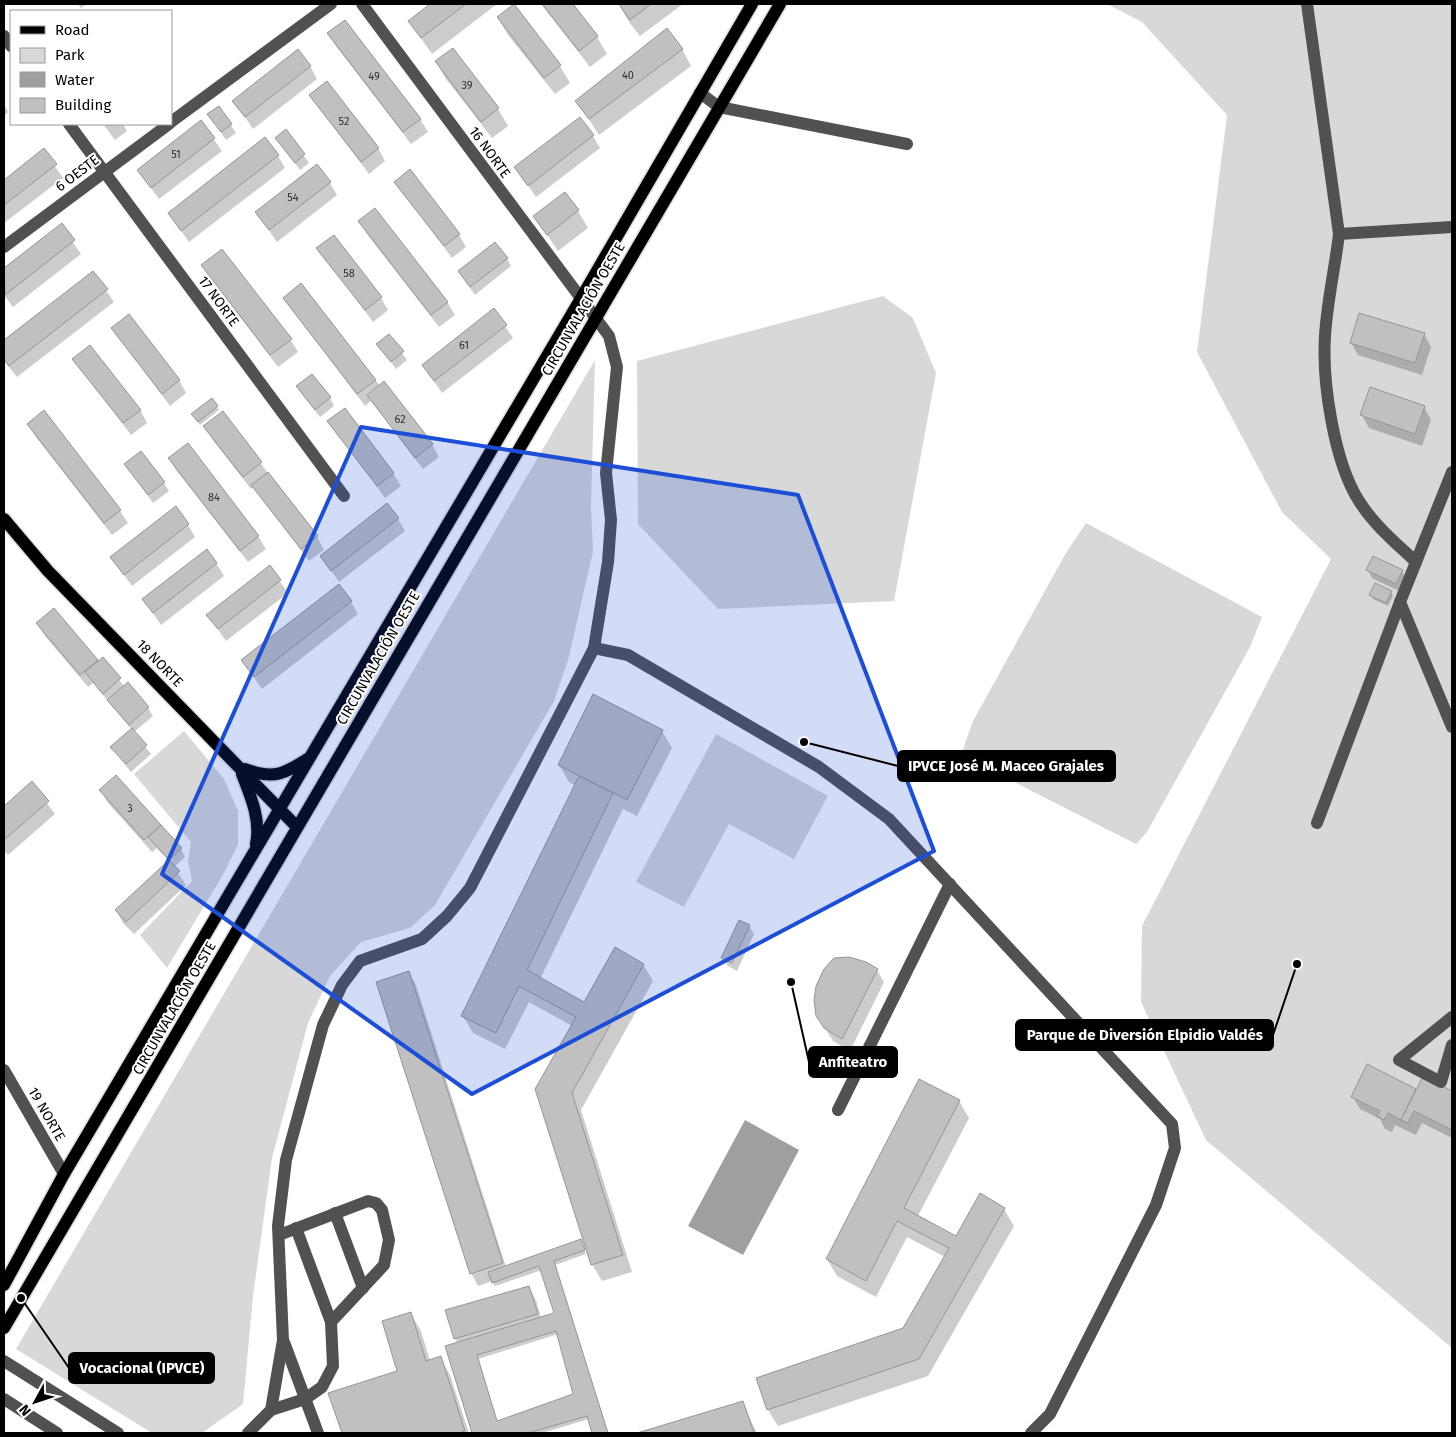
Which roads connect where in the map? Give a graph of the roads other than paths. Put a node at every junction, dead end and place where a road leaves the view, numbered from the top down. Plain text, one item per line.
1 (331, 4) edge
2 (362, 4) edge
3 (752, 4) edge
4 (780, 4) edge
5 (1307, 4) edge
6 (700, 93) junction
7 (719, 107) junction
8 (172, 122) edge
9 (70, 125) edge
10 (167, 125) edge
11 (907, 144) dead end
12 (104, 171) junction
13 (1452, 227) edge
14 (1339, 234) junction
15 (4, 247) edge
16 (580, 300) junction
17 (594, 319) junction
18 (1452, 472) edge
19 (344, 496) dead end
20 (4, 519) edge
21 (1416, 562) junction
22 (1400, 602) junction
23 (594, 648) junction
24 (1452, 726) edge
25 (311, 757) junction
26 (240, 767) junction
27 (280, 810) junction
28 (1316, 823) dead end
29 (297, 827) junction
30 (253, 855) junction
31 (950, 884) junction
32 (1452, 1017) edge
33 (1452, 1045) edge
34 (4, 1070) edge
35 (838, 1110) dead end
36 (64, 1174) junction
37 (336, 1213) junction
38 (296, 1228) junction
39 (279, 1235) junction
40 (4, 1285) edge
41 (363, 1288) junction
42 (331, 1322) junction
43 (4, 1328) edge
44 (283, 1340) junction
45 (4, 1361) edge
46 (4, 1399) edge
47 (305, 1400) junction
48 (271, 1410) junction
49 (57, 1433) edge
50 (118, 1433) edge
51 (248, 1433) edge
52 (318, 1433) edge
53 (1031, 1433) edge

1 - 8 street, 6 OESTE
2 - 16 street, 16 NORTE
3 - 6 main road, CIRCUNVALACIÓN OESTE
4 - 7 main road, CIRCUNVALACIÓN OESTE
5 - 14 street
6 - 7 street
6 - 16 main road, CIRCUNVALACIÓN OESTE
7 - 11 street
7 - 17 main road, CIRCUNVALACIÓN OESTE
9 - 12 street, 17 NORTE
10 - 12 street, 6 OESTE
12 - 15 street, 6 OESTE
12 - 19 street, 17 NORTE
13 - 14 street
14 - 21 street
16 - 17 street, 16 NORTE
16 - 25 main road, CIRCUNVALACIÓN OESTE
17 - 23 street, 16 NORTE
17 - 29 main road, CIRCUNVALACIÓN OESTE
18 - 21 street
20 - 26 main road, 18 NORTE
21 - 22 street
22 - 24 street
22 - 28 street
23 - 31 street
23 - 39 street, 16 NORTE
25 - 26 main road
25 - 27 main road, CIRCUNVALACIÓN OESTE
26 - 27 main road, 18 NORTE
26 - 30 main road
27 - 29 main road, 18 NORTE
27 - 30 main road, CIRCUNVALACIÓN OESTE
29 - 43 main road, CIRCUNVALACIÓN OESTE
30 - 36 main road, CIRCUNVALACIÓN OESTE
31 - 35 street
31 - 53 street
32 - 33 street
34 - 36 street, 19 NORTE
36 - 40 main road, CIRCUNVALACIÓN OESTE
37 - 38 street
37 - 41 street
37 - 41 street
38 - 39 street
38 - 42 street
39 - 44 street, 16 NORTE
41 - 42 street
42 - 47 street
44 - 47 street
44 - 48 street
45 - 50 street
46 - 49 street
47 - 48 street
47 - 52 street
48 - 51 street

